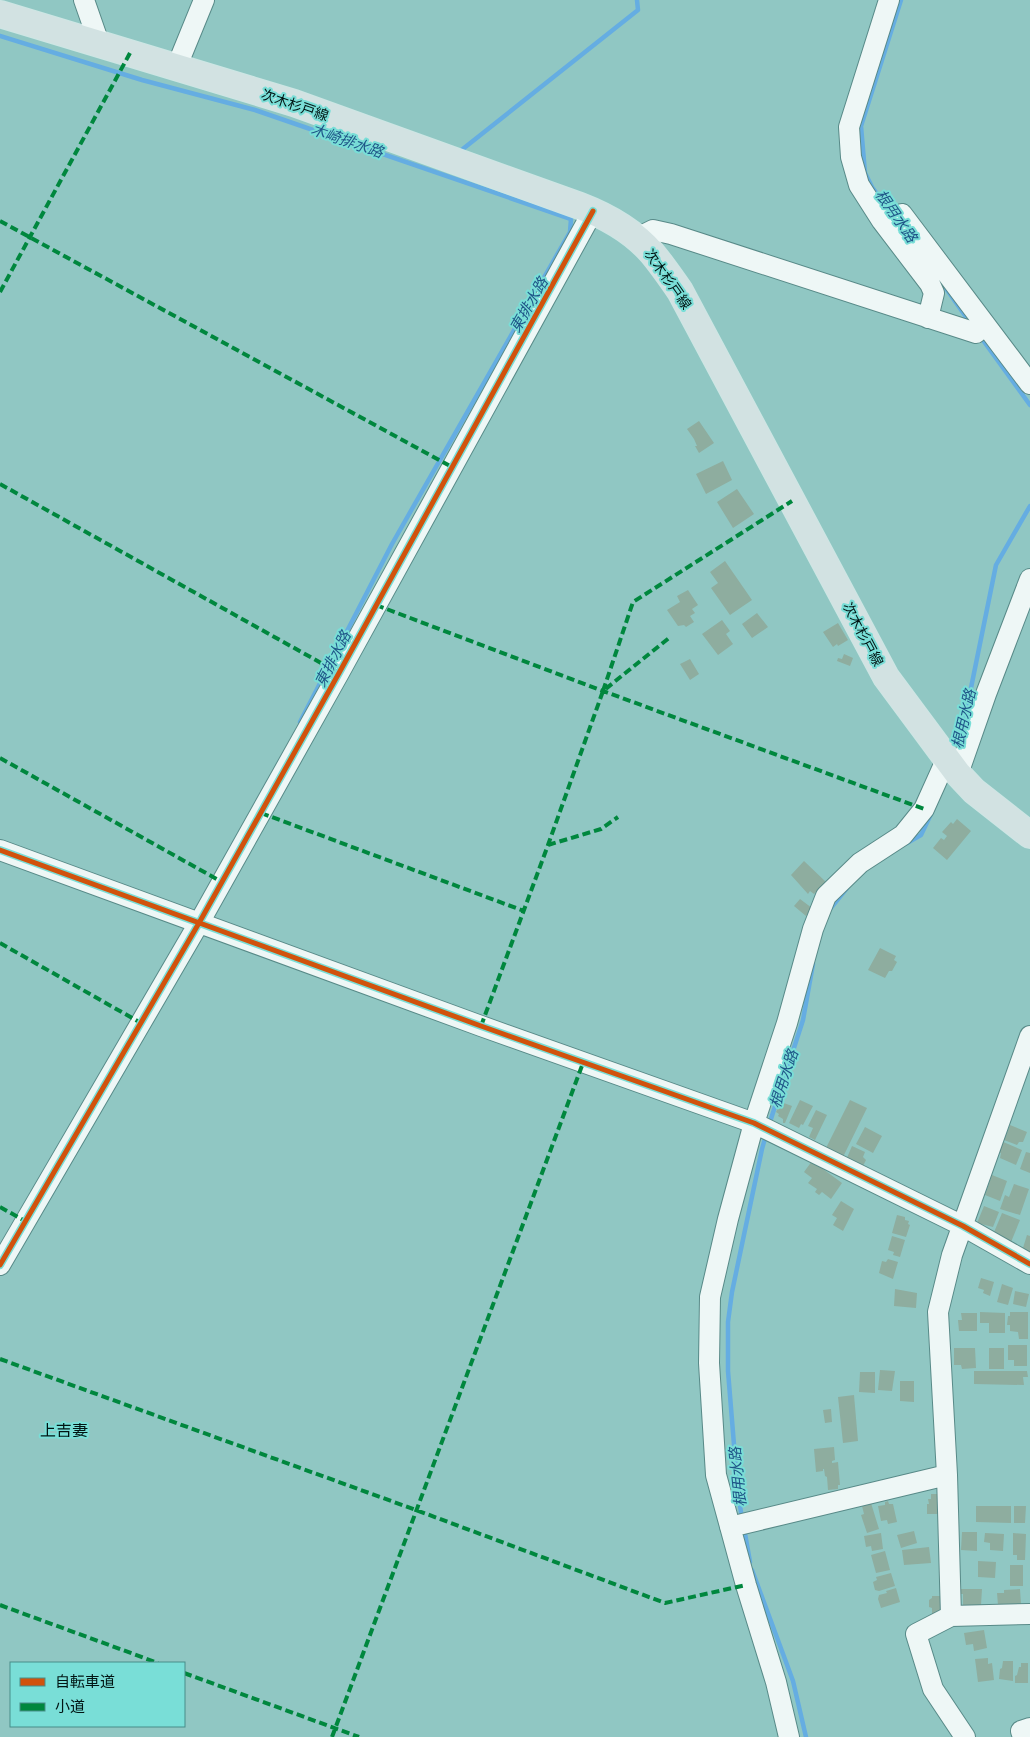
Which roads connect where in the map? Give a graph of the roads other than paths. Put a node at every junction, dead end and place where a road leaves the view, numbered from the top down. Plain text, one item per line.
1 (84, 0) edge
2 (204, 0) edge
3 (889, 0) edge
4 (0, 14) edge
5 (99, 43) junction
6 (177, 66) junction
7 (593, 211) junction
8 (902, 214) dead end
9 (637, 238) junction
10 (928, 318) junction
11 (980, 329) junction
12 (1030, 384) edge
13 (1030, 579) edge
14 (953, 766) junction
15 (1030, 835) edge
16 (0, 850) edge
17 (199, 923) junction
18 (1030, 1036) edge
19 (754, 1124) junction
20 (962, 1226) junction
21 (1030, 1264) edge
22 (0, 1265) edge
23 (947, 1475) junction
24 (730, 1527) junction
25 (1030, 1614) edge
26 (951, 1616) junction
27 (1030, 1728) edge
28 (789, 1737) edge
29 (965, 1737) edge
30 (1023, 1737) edge

1 - 5 street
2 - 6 street
3 - 10 street
4 - 5 main road, 次木杉戸線
5 - 6 main road, 次木杉戸線
6 - 7 main road, 次木杉戸線
7 - 9 main road, 次木杉戸線
7 - 17 street
8 - 11 street
9 - 10 street
9 - 14 main road, 次木杉戸線
10 - 11 street
11 - 12 street
13 - 14 street
14 - 15 main road, 次木杉戸線
14 - 19 street
16 - 17 street
17 - 19 street
17 - 22 street
18 - 20 street
19 - 20 street
19 - 24 street
20 - 21 street
20 - 23 street
23 - 24 street
23 - 26 street
24 - 28 street
25 - 26 street
26 - 29 street
27 - 30 street

